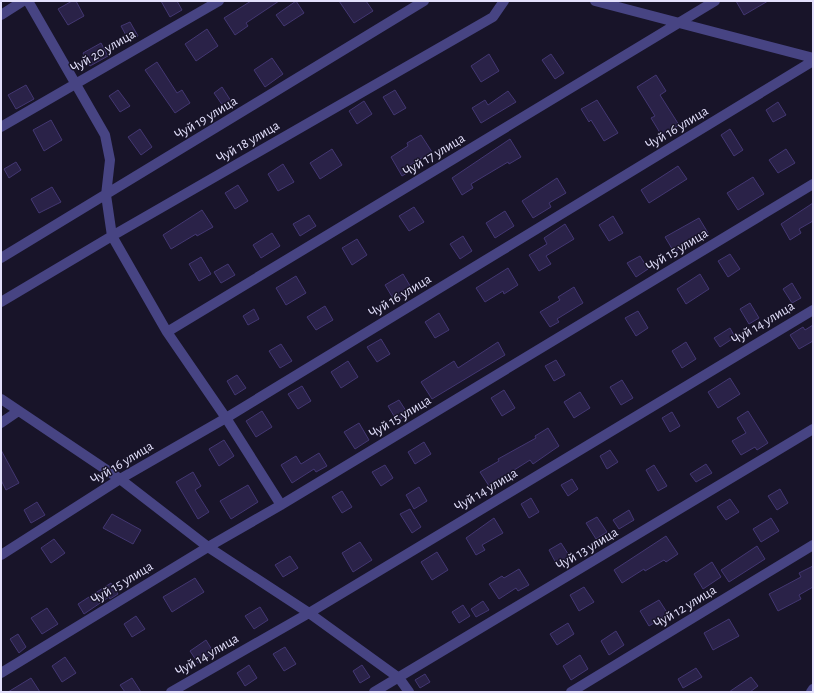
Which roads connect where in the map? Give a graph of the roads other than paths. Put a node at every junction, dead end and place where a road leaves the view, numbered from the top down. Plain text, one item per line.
1 (23, 1) edge
2 (28, 1) edge
3 (219, 1) edge
4 (424, 1) edge
5 (504, 1) edge
6 (595, 1) edge
7 (715, 1) edge
8 (1, 15) edge
9 (682, 22) junction
10 (813, 58) edge
11 (813, 61) edge
12 (75, 82) junction
13 (1, 127) edge
14 (813, 184) edge
15 (106, 195) junction
16 (112, 236) junction
17 (1, 258) edge
18 (1, 302) edge
19 (813, 310) edge
20 (167, 332) junction
21 (1, 399) edge
22 (17, 412) junction
23 (226, 418) junction
24 (1, 423) edge
25 (813, 429) edge
26 (120, 479) junction
27 (281, 505) junction
28 (813, 545) edge
29 (208, 546) junction
30 (1, 555) edge
31 (309, 613) junction
32 (1, 673) edge
33 (399, 678) junction
34 (813, 689) edge
35 (171, 692) edge
36 (374, 692) edge
37 (409, 692) edge
38 (571, 692) edge
39 (811, 692) edge

1 - 8 street
2 - 12 street
3 - 12 street, Чуй 20 улица
4 - 15 street, Чуй 19 улица
5 - 16 street, Чуй 18 улица
6 - 9 street
7 - 9 street, Чуй 17 улица
9 - 10 street
9 - 20 street, Чуй 17 улица
11 - 23 street, Чуй 16 улица
12 - 13 street, Чуй 20 улица
12 - 15 street
14 - 27 street, Чуй 15 улица
15 - 16 street
15 - 17 street, Чуй 19 улица
16 - 18 street, Чуй 18 улица
16 - 20 street
19 - 31 street, Чуй 14 улица
20 - 23 street
21 - 22 street
22 - 24 street
22 - 26 street
23 - 26 street, Чуй 16 улица
23 - 27 street
25 - 33 street, Чуй 13 улица
26 - 29 street
26 - 30 street, Чуй 16 улица
27 - 29 street, Чуй 15 улица
28 - 38 street, Чуй 12 улица
29 - 31 street
29 - 32 street, Чуй 15 улица
31 - 33 street
31 - 35 street, Чуй 14 улица
33 - 36 street, Чуй 13 улица
33 - 37 street
34 - 39 street

